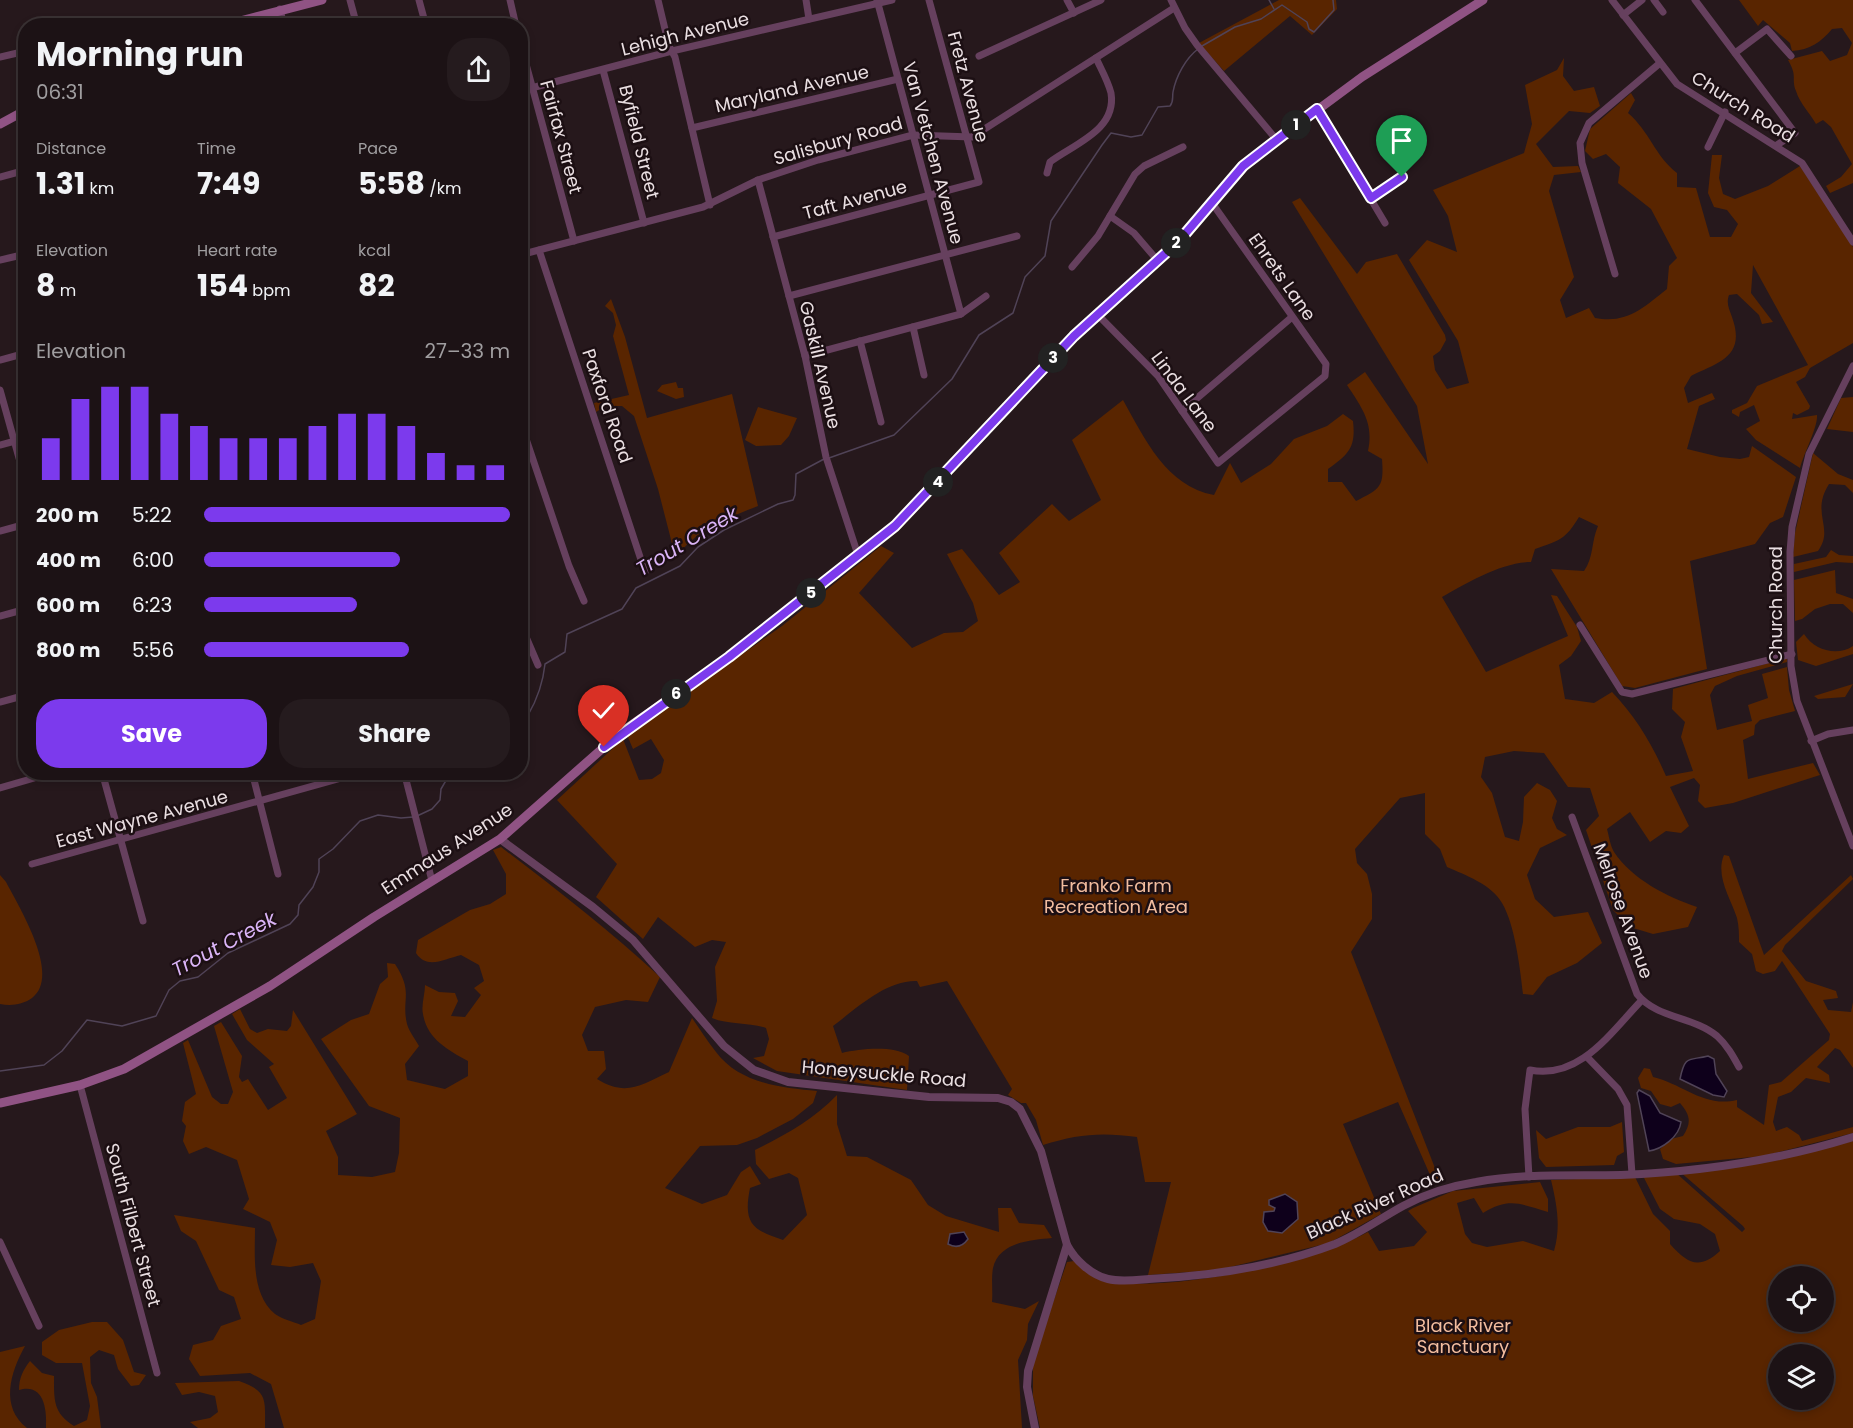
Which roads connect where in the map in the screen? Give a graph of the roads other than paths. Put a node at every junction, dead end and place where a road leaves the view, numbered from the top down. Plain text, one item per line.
1 (322, 0) edge
2 (350, 0) edge
3 (420, 0) edge
4 (510, 0) edge
5 (658, 0) edge
6 (806, 0) edge
7 (892, 0) edge
8 (929, 0) edge
9 (1068, 0) edge
10 (1101, 0) edge
11 (1171, 0) edge
12 (1483, 0) edge
13 (1611, 0) edge
14 (1642, 0) edge
15 (1654, 0) edge
16 (1695, 0) edge
17 (310, 1) edge
18 (877, 2) edge
19 (1174, 8) junction
20 (280, 9) junction
21 (1663, 12) dead end
22 (1074, 13) junction
23 (1623, 15) junction
24 (249, 18) edge
25 (282, 18) edge
26 (355, 18) edge
27 (424, 18) edge
28 (514, 18) edge
29 (809, 19) junction
30 (672, 51) junction
31 (18, 53) edge
32 (1735, 53) junction
33 (1791, 56) dead end
34 (0, 57) edge
35 (980, 57) dead end
36 (1096, 58) junction
37 (1660, 63) junction
38 (528, 70) edge
39 (603, 70) junction
40 (898, 79) junction
41 (533, 88) junction
42 (528, 89) edge
43 (1317, 109) junction
44 (1725, 112) junction
45 (18, 114) edge
46 (0, 124) edge
47 (692, 128) junction
48 (913, 135) junction
49 (967, 138) junction
50 (1276, 139) junction
51 (1777, 145) junction
52 (1183, 147) dead end
53 (1708, 147) dead end
54 (18, 172) edge
55 (1047, 174) dead end
56 (0, 177) edge
57 (1402, 177) dead end
58 (758, 180) junction
59 (979, 182) joint
60 (929, 196) junction
61 (1371, 198) junction
62 (1212, 203) junction
63 (710, 205) junction
64 (1110, 216) junction
65 (644, 223) junction
66 (1384, 223) dead end
67 (1017, 236) dead end
68 (773, 237) junction
69 (574, 241) junction
70 (1853, 242) edge
71 (539, 250) junction
72 (528, 253) edge
73 (945, 255) junction
74 (18, 256) edge
75 (0, 260) edge
76 (1158, 261) junction
77 (1072, 267) dead end
78 (1616, 274) dead end
79 (789, 296) junction
80 (986, 296) dead end
81 (961, 314) junction
82 (1098, 315) junction
83 (1292, 317) junction
84 (913, 327) junction
85 (860, 341) junction
86 (18, 355) edge
87 (805, 356) junction
88 (0, 360) edge
89 (1853, 366) edge
90 (924, 375) dead end
91 (0, 390) edge
92 (1182, 411) junction
93 (881, 422) dead end
94 (18, 440) edge
95 (14, 441) junction
96 (0, 445) edge
97 (528, 445) edge
98 (18, 455) edge
99 (1218, 463) joint
100 (18, 526) edge
101 (0, 531) edge
102 (858, 555) junction
103 (645, 572) dead end
104 (584, 602) dead end
105 (18, 611) edge
106 (0, 616) edge
107 (1580, 625) dead end
108 (528, 649) edge
109 (1792, 654) junction
110 (538, 665) dead end
111 (18, 697) edge
112 (0, 702) edge
113 (1853, 730) edge
114 (1811, 741) junction
115 (28, 780) edge
116 (104, 780) edge
117 (254, 780) edge
118 (336, 780) edge
119 (406, 780) edge
120 (0, 788) edge
121 (260, 802) junction
122 (1572, 817) dead end
123 (500, 839) junction
124 (121, 840) junction
125 (1853, 846) edge
126 (33, 864) dead end
127 (278, 874) dead end
128 (432, 881) junction
129 (143, 921) dead end
130 (1642, 1000) junction
131 (1587, 1057) junction
132 (1739, 1067) dead end
133 (80, 1085) junction
134 (0, 1103) edge
135 (1853, 1137) edge
136 (1632, 1174) junction
137 (1529, 1177) junction
138 (0, 1242) edge
139 (1068, 1245) junction
140 (39, 1326) dead end
141 (157, 1373) dead end
142 (1035, 1428) edge

1 - 17 main road
2 - 26 street
3 - 27 street
4 - 28 street
5 - 30 street
6 - 29 street
7 - 18 street, Lehigh Avenue
8 - 49 street, Fretz Avenue
9 - 22 street
10 - 22 street
11 - 19 street
12 - 43 main road, Emmaus Avenue
13 - 23 street, Church Road
14 - 23 street
15 - 21 street
16 - 32 street
17 - 20 main road
18 - 29 street, Lehigh Avenue
18 - 40 street, Van Vetchen Avenue
19 - 36 street
19 - 50 street
20 - 24 main road
20 - 25 street
22 - 35 street
23 - 37 street, Church Road
29 - 30 street, Lehigh Avenue
30 - 39 street, Lehigh Avenue
30 - 47 street
31 - 34 street
32 - 33 street
32 - 51 street
36 - 49 street
36 - 55 street
37 - 44 street, Church Road
37 - 78 street
38 - 41 street, Fairfax Street
39 - 41 street, Lehigh Avenue
39 - 65 street, Byfield Street
40 - 47 street, Maryland Avenue
40 - 48 street, Van Vetchen Avenue
41 - 42 street, Lehigh Avenue
41 - 69 street, Fairfax Street
43 - 50 main road, Emmaus Avenue
43 - 61 street
44 - 51 street, Church Road
44 - 53 street
45 - 46 main road
47 - 63 street
48 - 49 street, Salisbury Road
48 - 58 street, Salisbury Road
48 - 60 street, Van Vetchen Avenue
49 - 59 street, Fretz Avenue
50 - 62 main road, Emmaus Avenue
51 - 70 street, Church Road
52 - 64 street
54 - 56 street
57 - 61 street
58 - 63 street, Salisbury Road
58 - 68 street, Gaskill Avenue
59 - 60 street, Taft Avenue
60 - 68 street, Taft Avenue
60 - 73 street, Van Vetchen Avenue
61 - 66 street
62 - 76 main road, Emmaus Avenue
62 - 83 street, Ehrets Lane
63 - 65 street, Salisbury Road
64 - 76 street
64 - 77 street
65 - 69 street, Salisbury Road
67 - 73 street
68 - 79 street, Gaskill Avenue
69 - 71 street, Salisbury Road
71 - 72 street, Salisbury Road
71 - 103 street, Paxford Road
73 - 79 street
73 - 81 street, Van Vetchen Avenue
74 - 75 street
76 - 82 main road, Emmaus Avenue
79 - 87 street, Gaskill Avenue
80 - 81 street
81 - 84 street
82 - 92 street, Linda Lane
82 - 102 main road, Emmaus Avenue
83 - 92 street
83 - 99 street, Ehrets Lane
84 - 85 street
84 - 90 street
85 - 87 street
85 - 93 street
86 - 88 street
87 - 102 street, Gaskill Avenue
89 - 109 street, Church Road
91 - 95 street
92 - 99 street, Linda Lane
94 - 95 street
95 - 96 street
95 - 98 street
97 - 104 street
100 - 101 street
102 - 123 main road, Emmaus Avenue
105 - 106 street
107 - 109 street
108 - 110 street
109 - 114 street, Church Road
111 - 112 street
113 - 114 street
114 - 125 street, Church Road
115 - 120 street
116 - 124 street
117 - 121 street
118 - 121 street, East Wayne Avenue
119 - 128 street
121 - 124 street, East Wayne Avenue
121 - 127 street
122 - 130 street, Melrose Avenue
123 - 128 main road, Emmaus Avenue
123 - 139 street, Honeysuckle Road
124 - 126 street, East Wayne Avenue
124 - 129 street
128 - 133 main road, Emmaus Avenue
130 - 131 street
130 - 132 street, Melrose Avenue
131 - 136 street
131 - 137 street
133 - 134 main road, Emmaus Avenue
133 - 141 street, South Filbert Street
135 - 136 street, Black River Road
136 - 137 street, Black River Road
137 - 139 street, Black River Road
138 - 140 street
139 - 142 street

